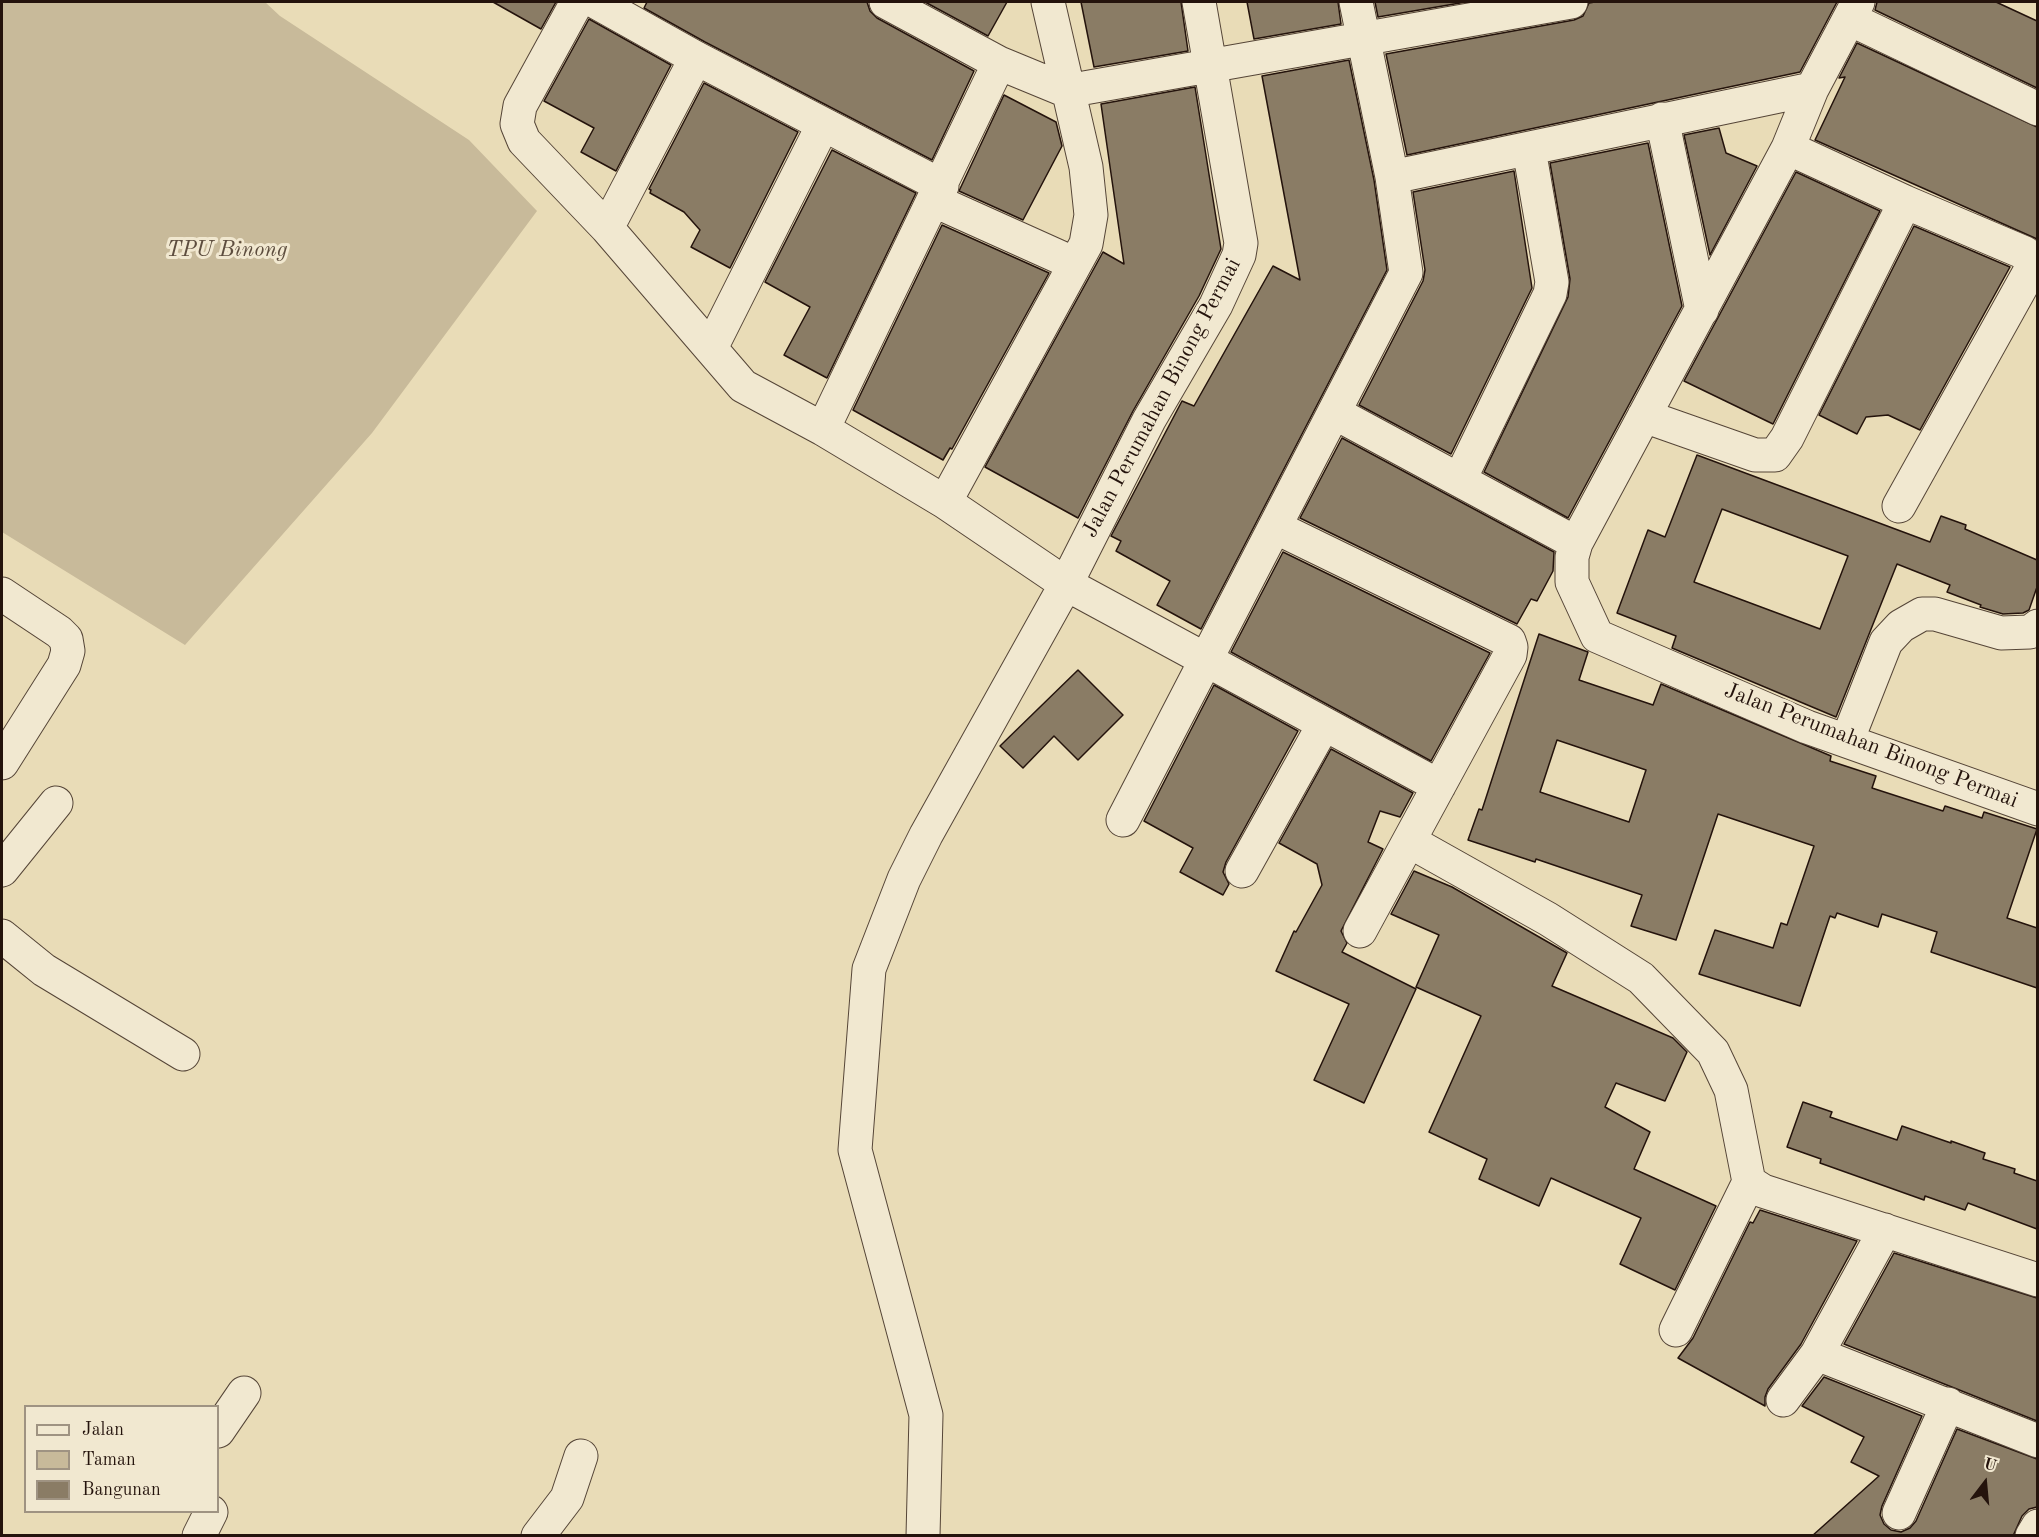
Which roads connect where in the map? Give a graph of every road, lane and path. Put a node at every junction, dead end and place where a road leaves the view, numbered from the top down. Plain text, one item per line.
1 (578, 2) edge
2 (596, 2) edge
3 (886, 2) edge
4 (1048, 2) edge
5 (1199, 2) edge
6 (1356, 2) edge
7 (1571, 2) edge
8 (1854, 10) edge
9 (1363, 38) junction
10 (696, 58) junction
11 (999, 63) junction
12 (1212, 66) junction
13 (1812, 89) junction
14 (1067, 91) junction
15 (2037, 109) edge
16 (1662, 119) junction
17 (823, 125) junction
18 (1788, 148) junction
19 (1529, 149) junction
20 (1392, 177) junction
21 (938, 193) junction
22 (1905, 202) junction
23 (607, 228) junction
24 (1075, 264) junction
25 (2034, 272) edge
26 (1701, 310) junction
27 (711, 348) junction
28 (1335, 412) junction
29 (1644, 416) junction
30 (823, 429) junction
31 (1460, 479) junction
32 (945, 502) junction
33 (1899, 506) dead end
34 (1275, 527) junction
35 (1576, 543) junction
36 (1066, 584) junction
37 (2, 594) edge
38 (2037, 626) edge
39 (1205, 662) junction
40 (1324, 724) junction
41 (1847, 741) junction
42 (2, 763) edge
43 (1439, 786) junction
44 (57, 803) dead end
45 (2037, 809) edge
46 (1123, 820) dead end
47 (1409, 841) junction
48 (2, 870) edge
49 (1242, 871) dead end
50 (1360, 931) dead end
51 (2, 936) edge
52 (183, 1053) dead end
53 (1749, 1182) junction
54 (1885, 1230) junction
55 (2037, 1280) edge
56 (1676, 1330) dead end
57 (1817, 1354) junction
58 (244, 1393) dead end
59 (1783, 1400) dead end
60 (1948, 1404) junction
61 (219, 1430) edge
62 (2037, 1441) edge
63 (581, 1456) dead end
64 (210, 1513) edge
65 (1899, 1513) dead end
66 (2037, 1526) edge
67 (199, 1536) edge
68 (538, 1536) edge
69 (923, 1536) edge
70 (2032, 1536) edge

1 - 23 street
2 - 10 street
3 - 11 street
4 - 14 street
5 - 12 street, Jalan Perumahan Binong Permai
6 - 9 street
7 - 9 street
8 - 13 street, Jalan Perumahan Binong Permai
8 - 15 street
9 - 12 street
9 - 20 street
10 - 17 street
10 - 23 street
11 - 14 street
11 - 21 street
12 - 14 street
12 - 36 street, Jalan Perumahan Binong Permai
13 - 16 street
13 - 18 street, Jalan Perumahan Binong Permai
14 - 24 street
16 - 19 street
16 - 26 street
17 - 21 street
17 - 27 street
18 - 22 street
18 - 26 street, Jalan Perumahan Binong Permai
19 - 20 street
19 - 31 street
20 - 28 street
21 - 24 street
21 - 30 street
22 - 25 street
22 - 29 street
23 - 27 street
24 - 32 street
25 - 33 street
26 - 29 street, Jalan Perumahan Binong Permai
27 - 30 street
28 - 31 street
28 - 34 street
29 - 35 street, Jalan Perumahan Binong Permai
30 - 32 street
31 - 35 street
32 - 36 street
34 - 39 street
34 - 43 street
35 - 41 street, Jalan Perumahan Binong Permai
36 - 39 street
36 - 69 street, Jalan Perumahan Binong Permai
37 - 42 street
38 - 41 street
39 - 40 street
39 - 46 street
40 - 43 street
40 - 49 street
41 - 45 street, Jalan Perumahan Binong Permai
43 - 47 street
44 - 48 street
47 - 50 street
47 - 53 street
51 - 52 street
53 - 54 street
53 - 56 street
54 - 55 street
54 - 57 street
57 - 59 street
57 - 60 street
58 - 61 street
60 - 62 street
60 - 65 street
63 - 68 street
64 - 67 street
66 - 70 street

